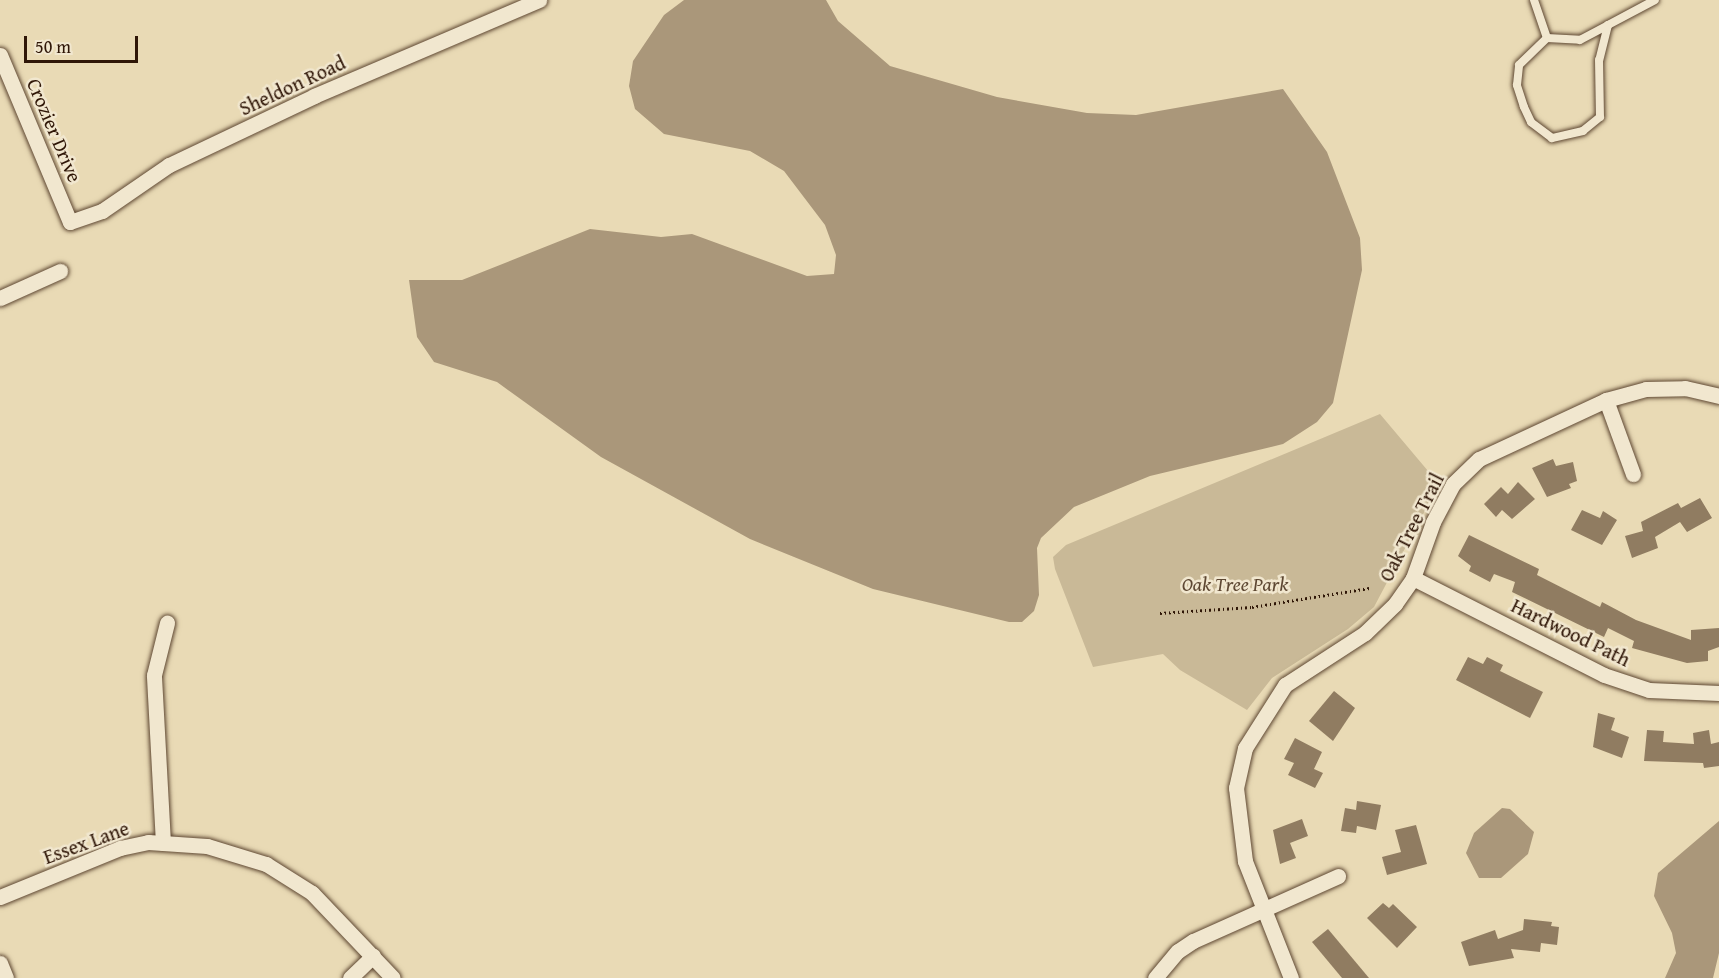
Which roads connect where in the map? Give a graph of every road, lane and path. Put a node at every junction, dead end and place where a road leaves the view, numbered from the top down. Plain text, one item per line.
1 (539, 0) edge
2 (1534, 0) edge
3 (1654, 0) edge
4 (1608, 25) junction
5 (1547, 38) junction
6 (0, 55) edge
7 (70, 222) joint
8 (60, 271) dead end
9 (0, 298) edge
10 (1719, 396) edge
11 (1606, 400) junction
12 (1633, 474) dead end
13 (1413, 578) junction
14 (1369, 588) dead end
15 (1160, 613) dead end
16 (167, 623) dead end
17 (1719, 693) edge
18 (163, 843) junction
19 (1338, 876) dead end
20 (0, 897) edge
21 (1262, 910) junction
22 (373, 956) junction
23 (0, 963) edge
24 (6, 978) edge
25 (350, 978) edge
26 (393, 978) edge
27 (1155, 978) edge
28 (1291, 978) edge

1 - 7 street, Sheldon Road
2 - 5 lane
3 - 4 lane
4 - 5 lane
4 - 5 lane
6 - 7 street, Crozier Drive
8 - 9 street
10 - 11 street, Oak Tree Trail
11 - 12 street
11 - 13 street, Oak Tree Trail
13 - 17 street, Hardwood Path
13 - 21 street, Oak Tree Trail
14 - 15 path
16 - 18 street
18 - 20 street, Essex Lane
18 - 22 street, Essex Lane
19 - 21 street
21 - 27 street
21 - 28 street, Oak Tree Trail
22 - 25 street
22 - 26 street, Essex Lane
23 - 24 street

